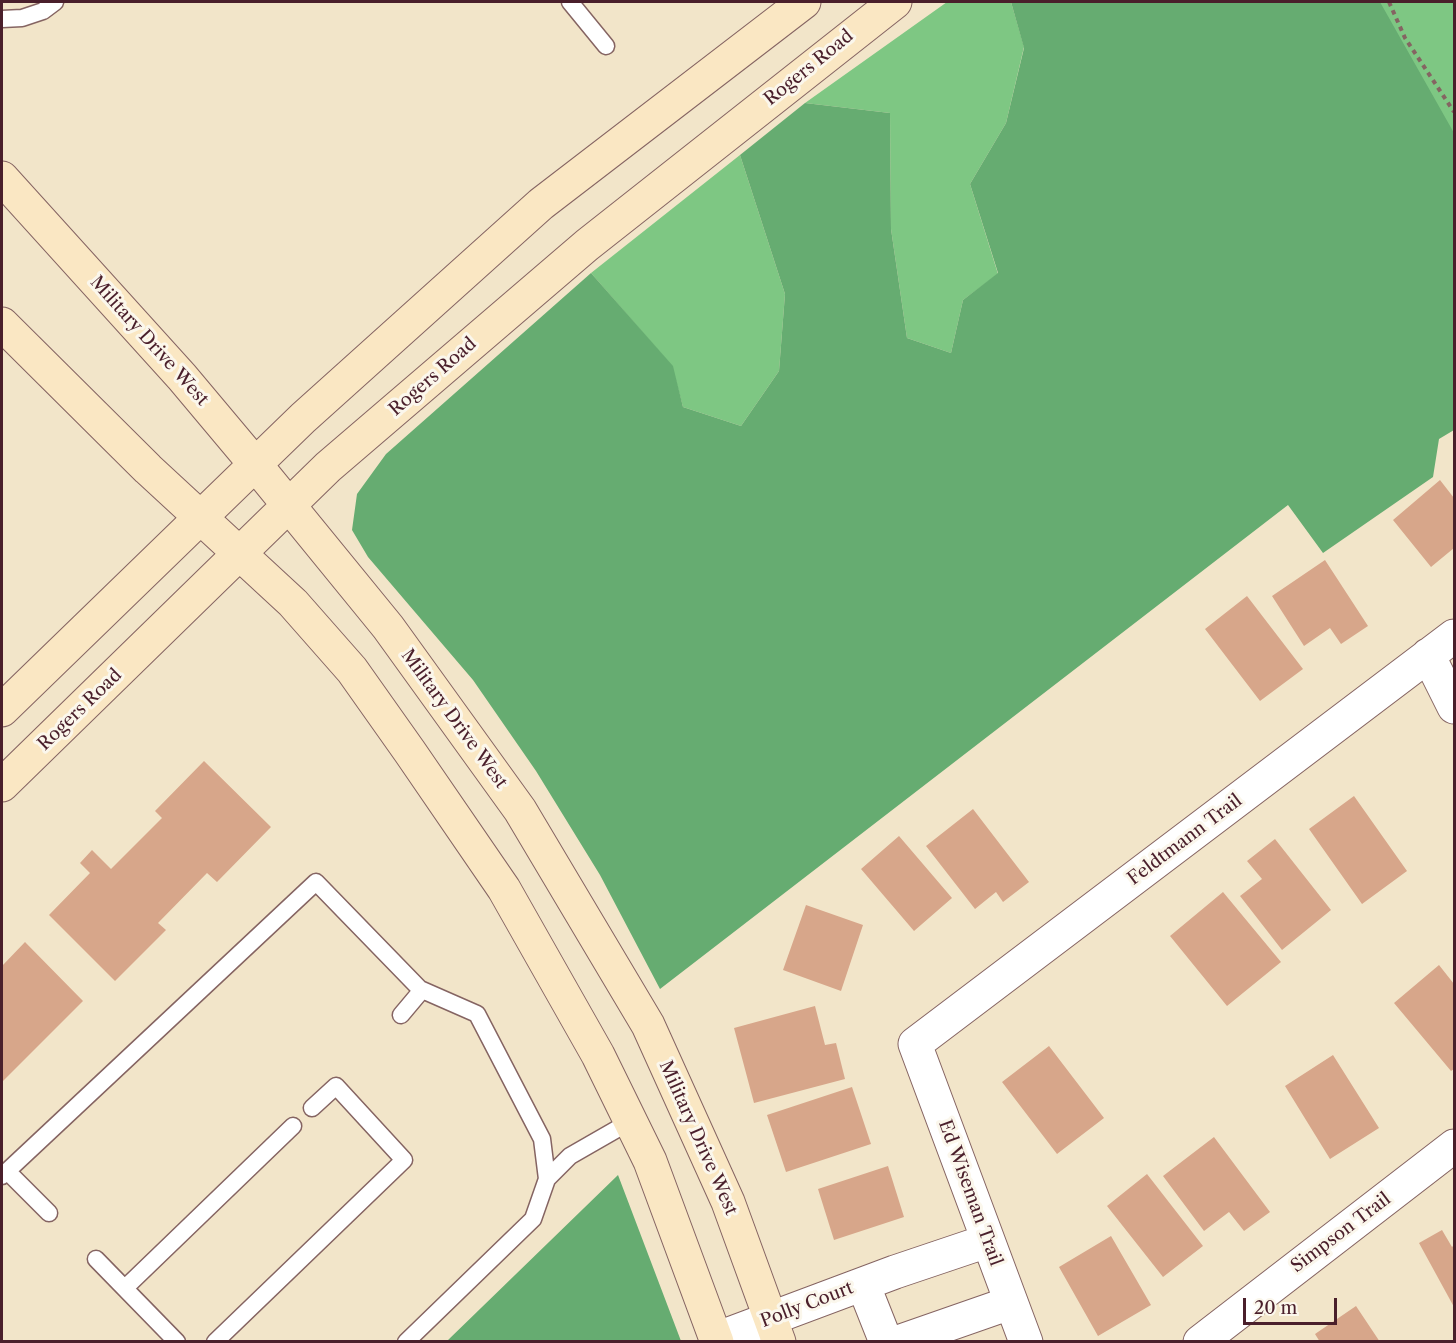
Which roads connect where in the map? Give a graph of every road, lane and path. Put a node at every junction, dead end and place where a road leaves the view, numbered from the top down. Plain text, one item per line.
1 (55, 2) edge
2 (570, 2) edge
3 (804, 2) edge
4 (1389, 2) edge
5 (883, 5) edge
6 (2, 18) edge
7 (606, 46) dead end
8 (1455, 112) edge
9 (2, 178) edge
10 (2, 324) edge
11 (255, 464) junction
12 (289, 506) junction
13 (201, 518) junction
14 (241, 553) junction
15 (1455, 636) edge
16 (1428, 655) junction
17 (1455, 707) edge
18 (2, 710) edge
19 (2, 785) edge
20 (422, 990) junction
21 (401, 1014) dead end
22 (915, 1044) joint
23 (312, 1108) dead end
24 (631, 1121) junction
25 (293, 1126) dead end
26 (1455, 1146) edge
27 (4, 1173) edge
28 (547, 1179) junction
29 (49, 1213) dead end
30 (987, 1241) junction
31 (96, 1258) dead end
32 (864, 1284) junction
33 (125, 1288) junction
34 (1010, 1303) junction
35 (775, 1330) edge
36 (177, 1341) edge
37 (214, 1341) edge
38 (406, 1341) edge
39 (715, 1341) edge
40 (886, 1341) edge
41 (898, 1341) edge
42 (1026, 1341) edge
43 (1200, 1341) edge

1 - 6 lane
2 - 7 lane
3 - 11 main road
4 - 8 path
5 - 12 main road, Rogers Road
9 - 11 main road, Military Drive West
10 - 13 main road
11 - 12 main road, Military Drive West
11 - 13 main road
12 - 14 main road, Rogers Road
12 - 35 main road, Military Drive West
13 - 14 main road
13 - 18 main road
14 - 19 main road, Rogers Road
14 - 24 main road
15 - 16 street, Feldtmann Trail
16 - 17 street
16 - 22 street, Feldtmann Trail
20 - 21 lane
20 - 27 lane
20 - 28 lane
22 - 30 street, Ed Wiseman Trail
23 - 37 lane
24 - 28 lane
24 - 39 main road
25 - 33 lane
26 - 43 street, Simpson Trail
27 - 29 lane
28 - 38 lane
30 - 32 street, Polly Court
30 - 34 street, Ed Wiseman Trail
31 - 33 lane
32 - 35 street, Polly Court
32 - 40 street, Polly Court
33 - 36 lane
34 - 41 street
34 - 42 street, Ed Wiseman Trail
35 - 39 street, Polly Court

